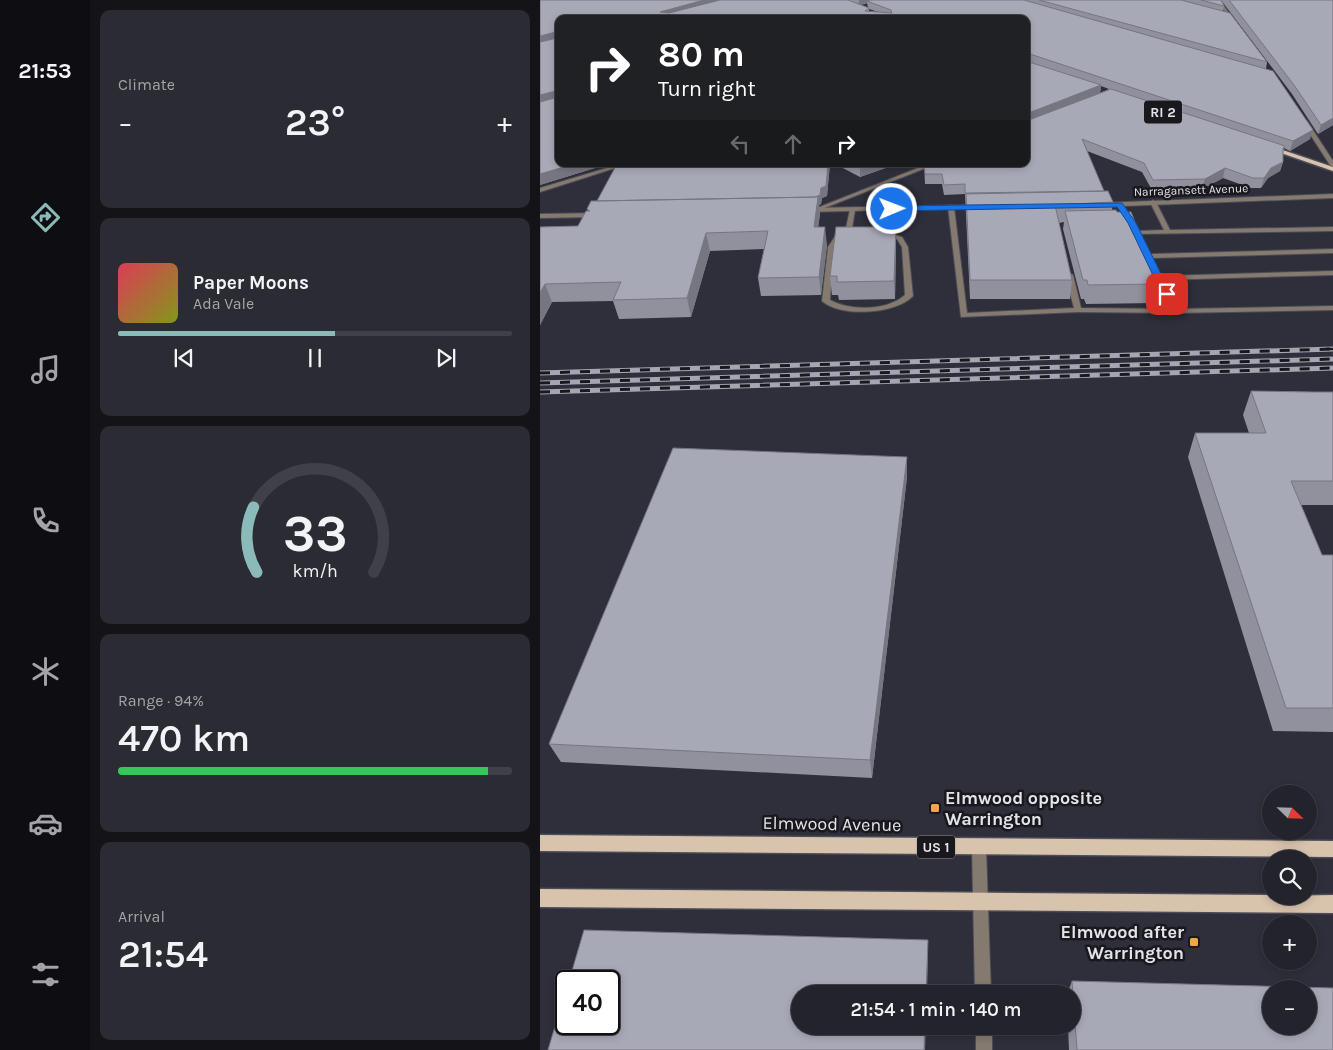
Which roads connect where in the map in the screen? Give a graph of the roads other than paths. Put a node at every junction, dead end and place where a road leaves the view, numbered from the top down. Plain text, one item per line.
1 (1218, 0) edge
2 (1223, 16) edge
3 (1232, 18) junction
4 (1243, 33) edge
5 (1303, 119) edge
6 (1264, 146) edge
7 (1333, 165) edge
8 (615, 167) edge
9 (925, 167) edge
10 (1333, 169) edge
11 (540, 190) edge
12 (1333, 196) edge
13 (1153, 202) junction
14 (1120, 204) junction
15 (1091, 205) edge
16 (989, 206) edge
17 (951, 207) junction
18 (815, 210) junction
19 (852, 210) junction
20 (797, 211) edge
21 (610, 214) edge
22 (540, 216) edge
23 (1132, 223) junction
24 (1122, 224) edge
25 (1333, 228) edge
26 (1168, 232) junction
27 (1137, 233) junction
28 (872, 234) edge
29 (1140, 241) edge
30 (1144, 248) edge
31 (1333, 251) edge
32 (1148, 256) junction
33 (1066, 263) edge
34 (1333, 273) edge
35 (1159, 278) junction
36 (1333, 308) edge
37 (1078, 310) junction
38 (1174, 311) junction
39 (540, 843) edge
40 (979, 847) junction
41 (1333, 849) edge
42 (540, 898) edge
43 (981, 901) junction
44 (1333, 904) edge
45 (983, 985) edge
46 (984, 1035) edge
47 (984, 1050) edge

1 - 3 street
2 - 3 street
3 - 4 street
5 - 7 street
6 - 10 main road
8 - 11 street
9 - 18 street
12 - 13 street, Narragansett Avenue
13 - 14 street, Narragansett Avenue
13 - 26 street
14 - 15 street, Narragansett Avenue
14 - 23 street
16 - 17 street
17 - 19 street
17 - 37 street
18 - 19 street
18 - 20 street
19 - 28 street
21 - 22 street
23 - 24 street
23 - 27 street
25 - 26 street
26 - 27 street
27 - 29 street
30 - 32 street
31 - 32 street
32 - 35 street
33 - 37 street
34 - 35 street
35 - 38 street
36 - 38 street
37 - 38 street
39 - 40 main road, Elmwood Avenue / US 1
40 - 41 main road, Elmwood Avenue / US 1
40 - 43 street
42 - 43 main road
43 - 44 main road
43 - 45 street
46 - 47 street

